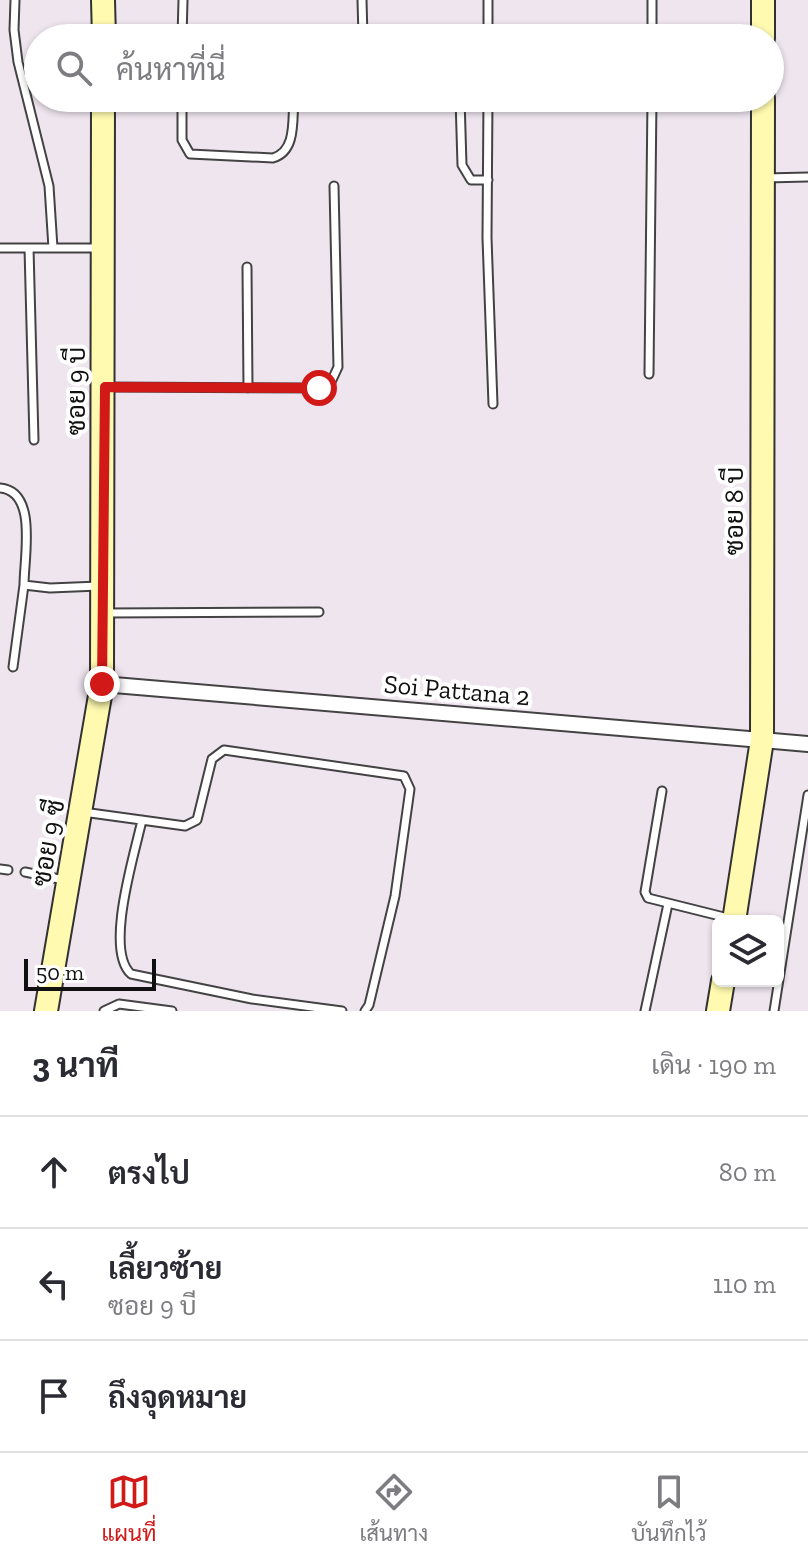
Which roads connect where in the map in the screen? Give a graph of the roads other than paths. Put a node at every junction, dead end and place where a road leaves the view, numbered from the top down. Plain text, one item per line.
1 (15, 0) edge
2 (103, 0) edge
3 (183, 0) edge
4 (362, 0) edge
5 (488, 0) edge
6 (652, 0) edge
7 (763, 0) edge
8 (104, 24) edge
9 (182, 24) edge
10 (363, 24) edge
11 (488, 24) edge
12 (652, 24) edge
13 (763, 24) edge
14 (24, 86) edge
15 (30, 112) edge
16 (103, 112) edge
17 (182, 112) edge
18 (293, 112) edge
19 (460, 112) edge
20 (488, 112) edge
21 (652, 112) edge
22 (763, 112) edge
23 (808, 177) edge
24 (763, 178) junction
25 (488, 180) junction
26 (334, 186) dead end
27 (0, 248) edge
28 (29, 248) junction
29 (53, 248) junction
30 (102, 248) junction
31 (247, 267) dead end
32 (649, 374) dead end
33 (105, 387) junction
34 (248, 388) junction
35 (493, 404) dead end
36 (34, 440) dead end
37 (0, 488) edge
38 (24, 585) junction
39 (102, 586) junction
40 (319, 612) dead end
41 (102, 613) junction
42 (13, 667) dead end
43 (102, 684) junction
44 (762, 740) junction
45 (808, 744) edge
46 (662, 791) dead end
47 (808, 795) edge
48 (81, 811) junction
49 (142, 820) junction
50 (25, 872) dead end
51 (70, 881) junction
52 (668, 904) junction
53 (713, 915) edge
54 (735, 915) edge
55 (722, 987) edge
56 (46, 1011) edge
57 (104, 1011) edge
58 (172, 1011) edge
59 (342, 1011) edge
60 (365, 1011) edge
61 (645, 1011) edge
62 (718, 1011) edge
63 (774, 1011) edge

1 - 14 lane
2 - 8 street
3 - 9 lane
4 - 10 lane
5 - 11 lane
6 - 12 lane
7 - 13 street
15 - 29 lane
16 - 30 street, ซอย 9 บี
17 - 18 lane
19 - 25 lane
20 - 25 lane
21 - 32 lane
22 - 24 street, ซอย 8 บี
23 - 24 lane
24 - 44 street, ซอย 8 บี
25 - 35 lane
26 - 34 lane
27 - 28 lane
28 - 29 lane
28 - 36 lane
29 - 30 lane
30 - 33 street, ซอย 9 บี
31 - 34 lane
33 - 34 lane
33 - 39 street, ซอย 9 บี
37 - 38 lane
38 - 39 lane
38 - 42 lane
39 - 41 street, ซอย 9 บี
40 - 41 lane
41 - 43 street, ซอย 9 บี
43 - 44 street, Soi Pattana 2
43 - 48 street, ซอย 9 ซี
44 - 45 street, Soi Pattana 2
44 - 54 street, ซอย 8 บี
46 - 52 lane
47 - 63 lane
48 - 49 lane
48 - 51 street, ซอย 9 ซี
49 - 59 lane
49 - 60 lane
50 - 51 lane
51 - 56 street, ซอย 9 ซี
52 - 53 lane
52 - 61 lane
55 - 62 street
57 - 58 lane

